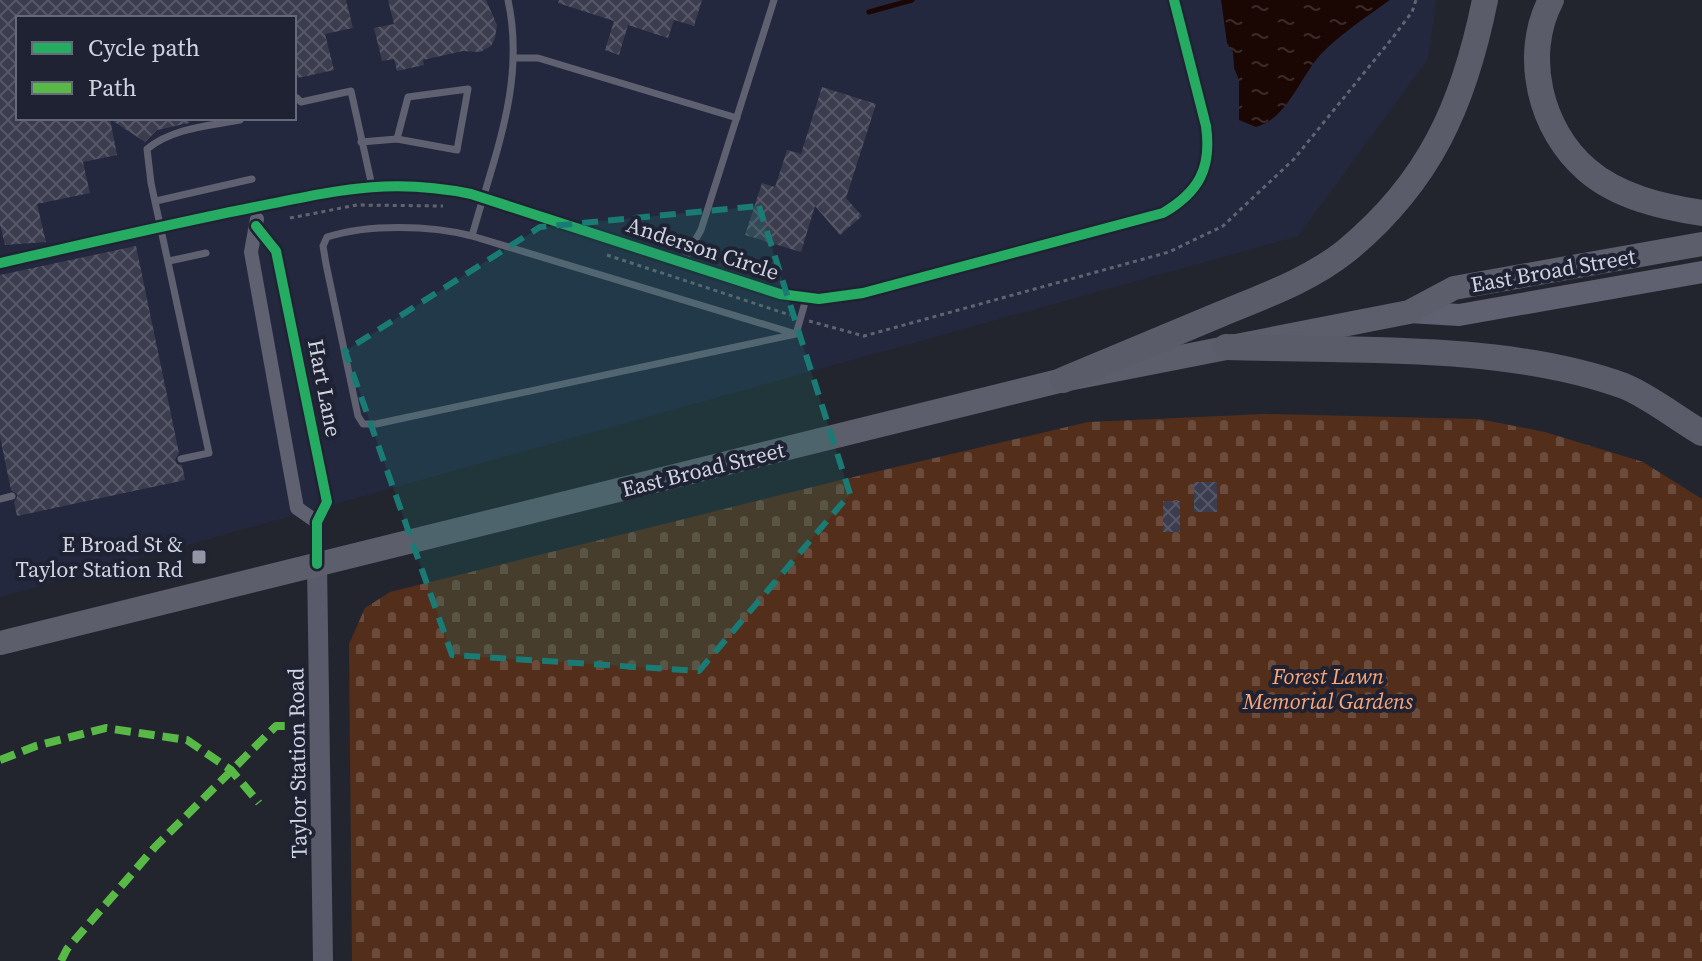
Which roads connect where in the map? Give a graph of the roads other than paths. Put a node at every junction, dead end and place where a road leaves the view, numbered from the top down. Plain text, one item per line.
1 (508, 0) edge
2 (764, 0) edge
3 (1174, 0) edge
4 (1485, 0) edge
5 (1551, 0) edge
6 (774, 2) edge
7 (515, 58) junction
8 (297, 98) dead end
9 (737, 118) junction
10 (240, 120) dead end
11 (397, 139) junction
12 (361, 142) junction
13 (252, 179) dead end
14 (372, 186) junction
15 (156, 201) junction
16 (480, 205) junction
17 (258, 207) junction
18 (1702, 213) edge
19 (161, 225) junction
20 (256, 226) junction
21 (472, 236) junction
22 (1702, 244) edge
23 (206, 253) dead end
24 (169, 261) junction
25 (0, 263) edge
26 (682, 263) junction
27 (1702, 272) edge
28 (806, 299) junction
29 (1409, 312) junction
30 (796, 334) junction
31 (1226, 347) junction
32 (1063, 380) junction
33 (1702, 433) edge
34 (181, 459) dead end
35 (12, 496) dead end
36 (0, 499) edge
37 (317, 522) junction
38 (317, 564) junction
39 (0, 643) edge
40 (323, 961) edge

1 - 7 lane
2 - 6 lane
3 - 28 street, Anderson Circle
4 - 32 highway
5 - 18 highway
6 - 9 lane
7 - 9 lane
7 - 16 lane
8 - 12 lane
9 - 26 lane
10 - 15 lane
11 - 11 lane
11 - 12 lane
12 - 14 lane
13 - 15 lane
14 - 16 street, Anderson Circle
14 - 17 street, Anderson Circle
15 - 19 lane
16 - 21 lane
16 - 26 street, Anderson Circle
17 - 19 street, Anderson Circle
17 - 20 street
19 - 24 lane
19 - 25 street, Anderson Circle
20 - 37 street, Hart Lane
20 - 37 street
21 - 30 lane
21 - 30 lane
22 - 29 highway, East Broad Street
23 - 24 lane
24 - 34 lane
26 - 28 street, Anderson Circle
27 - 29 main road, East Broad Street
28 - 30 lane
29 - 31 highway, East Broad Street
31 - 32 highway, East Broad Street
31 - 33 highway
32 - 38 highway, East Broad Street
35 - 36 lane
37 - 38 street, Hart Lane
38 - 39 highway, East Broad Street
38 - 40 main road, Taylor Station Road

